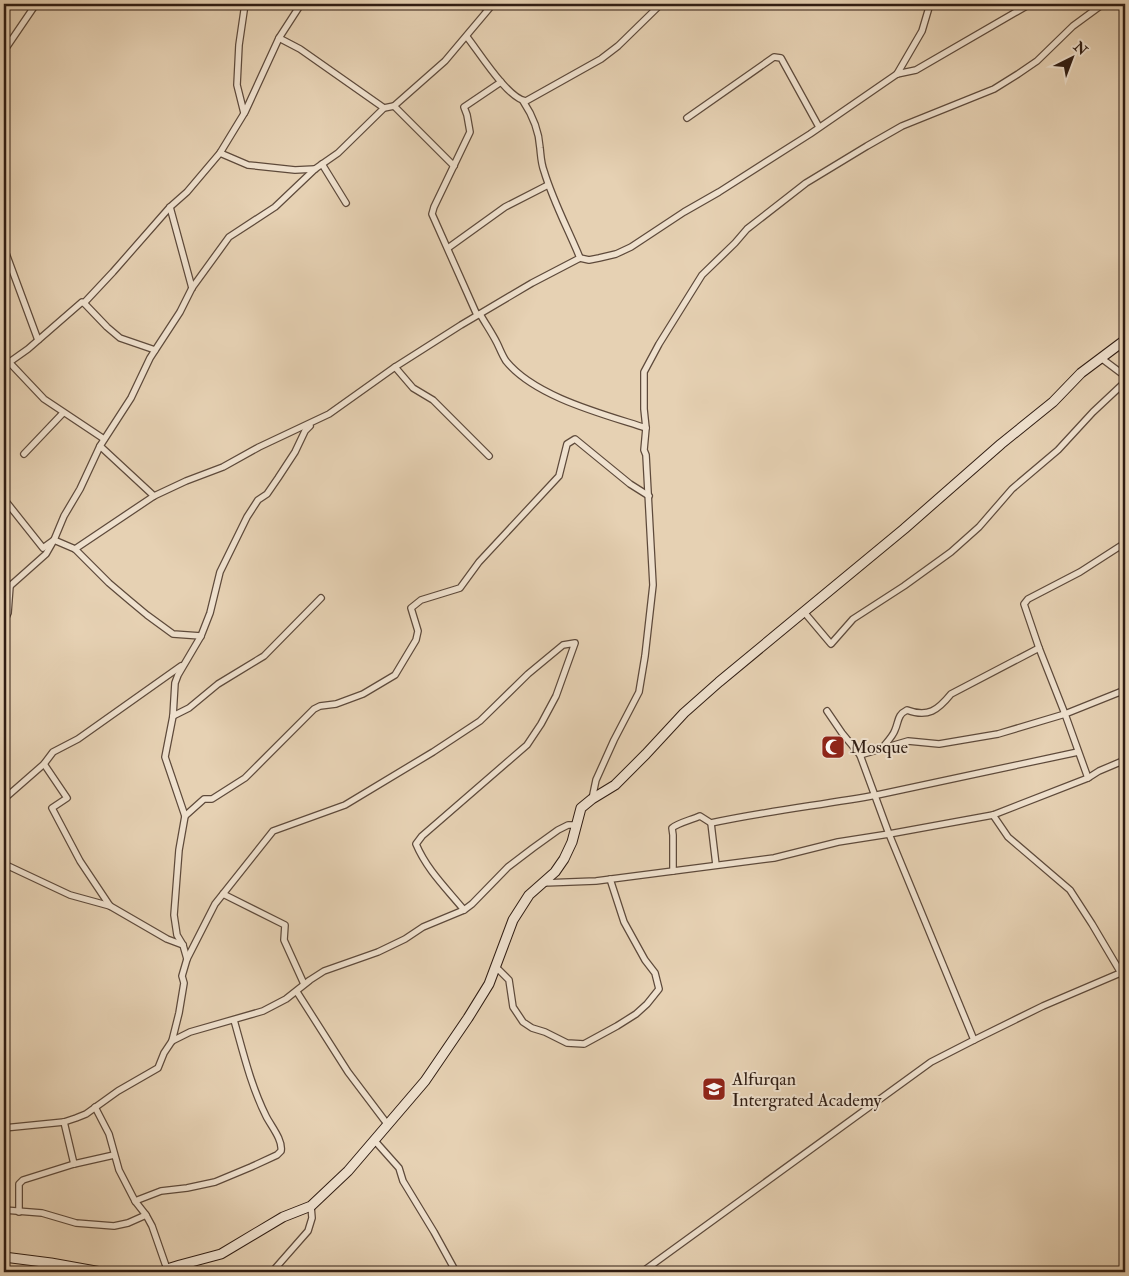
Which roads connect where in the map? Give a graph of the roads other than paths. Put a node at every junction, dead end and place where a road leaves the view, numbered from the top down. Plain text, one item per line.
1 (36, 4) edge
2 (245, 4) edge
3 (301, 4) edge
4 (478, 4) edge
5 (493, 4) edge
6 (661, 4) edge
7 (930, 4) edge
8 (1030, 4) edge
9 (1103, 4) edge
10 (488, 9) junction
11 (467, 36) junction
12 (279, 38) junction
13 (4, 51) edge
14 (897, 74) junction
15 (501, 82) junction
16 (523, 102) junction
17 (394, 106) junction
18 (384, 108) junction
19 (244, 113) junction
20 (687, 118) dead end
21 (819, 127) junction
22 (220, 154) junction
23 (322, 164) junction
24 (454, 166) junction
25 (316, 169) junction
26 (548, 185) junction
27 (346, 203) dead end
28 (170, 207) junction
29 (4, 248) edge
30 (448, 248) junction
31 (580, 258) junction
32 (192, 288) junction
33 (84, 303) junction
34 (478, 315) junction
35 (38, 340) junction
36 (1125, 340) edge
37 (155, 350) junction
38 (1101, 358) junction
39 (7, 364) edge
40 (395, 367) junction
41 (1125, 376) edge
42 (1125, 382) edge
43 (63, 413) junction
44 (314, 422) junction
45 (646, 428) junction
46 (104, 439) junction
47 (100, 446) junction
48 (24, 454) dead end
49 (489, 456) dead end
50 (154, 496) junction
51 (649, 496) junction
52 (4, 499) edge
53 (54, 540) junction
54 (1125, 544) edge
55 (75, 549) junction
56 (10, 586) junction
57 (4, 589) edge
58 (321, 598) dead end
59 (804, 612) junction
60 (4, 622) edge
61 (201, 636) junction
62 (1039, 648) junction
63 (184, 664) junction
64 (1125, 690) edge
65 (827, 711) dead end
66 (1065, 714) junction
67 (173, 716) junction
68 (883, 747) junction
69 (1078, 752) junction
70 (860, 755) junction
71 (1125, 760) edge
72 (44, 764) junction
73 (1088, 778) junction
74 (876, 795) junction
75 (4, 799) edge
76 (592, 799) junction
77 (993, 815) junction
78 (185, 816) junction
79 (712, 823) junction
80 (577, 825) junction
81 (889, 834) junction
82 (4, 864) edge
83 (716, 865) junction
84 (672, 871) junction
85 (610, 878) junction
86 (543, 883) junction
87 (223, 894) junction
88 (110, 906) junction
89 (464, 910) junction
90 (183, 945) junction
91 (186, 959) junction
92 (496, 967) junction
93 (1123, 972) edge
94 (304, 984) junction
95 (297, 992) junction
96 (234, 1020) junction
97 (974, 1040) junction
98 (172, 1041) junction
99 (95, 1107) junction
100 (64, 1122) junction
101 (388, 1125) junction
102 (4, 1128) edge
103 (375, 1141) junction
104 (114, 1155) junction
105 (74, 1164) junction
106 (135, 1201) junction
107 (311, 1206) junction
108 (4, 1210) edge
109 (19, 1212) junction
110 (146, 1215) junction
111 (4, 1257) edge
112 (165, 1270) edge
113 (101, 1272) edge
114 (272, 1272) edge
115 (456, 1272) edge
116 (642, 1272) edge

1 - 13 street
2 - 19 street
3 - 12 street
4 - 10 street
5 - 10 street
6 - 16 street
7 - 14 street
8 - 14 street
9 - 45 street
10 - 11 street
11 - 15 street
11 - 17 street
12 - 18 street
12 - 19 street
14 - 21 street
15 - 16 street
15 - 24 street
16 - 26 street
17 - 18 street
17 - 24 street
18 - 23 street
19 - 22 street
20 - 21 street
21 - 31 street
22 - 25 street
22 - 28 street
23 - 25 street
23 - 27 street
24 - 30 street
25 - 32 street
26 - 30 street
26 - 31 street
28 - 32 street
28 - 33 street
29 - 35 street
30 - 34 street
31 - 34 street
32 - 37 street
33 - 35 street
33 - 37 street
34 - 40 street
34 - 45 street
35 - 39 street
36 - 38 street
37 - 46 street
38 - 41 street
38 - 59 street
39 - 43 street
40 - 44 street
40 - 49 street
42 - 59 street
43 - 46 street
43 - 48 street
44 - 50 street
44 - 61 street
45 - 51 street
46 - 47 street
47 - 50 street
47 - 53 street
50 - 55 street
51 - 76 street
51 - 78 street
52 - 53 street
53 - 55 street
53 - 56 street
54 - 62 street
55 - 61 street
56 - 57 street
56 - 60 street
58 - 67 street
59 - 76 street
61 - 63 street
62 - 66 street
62 - 68 street
63 - 67 street
63 - 72 street
64 - 66 street
65 - 70 street
66 - 68 street
66 - 69 street
67 - 78 street
68 - 70 street
69 - 73 street
69 - 74 street
70 - 74 street
71 - 73 street
72 - 75 street
72 - 88 street
73 - 77 street
74 - 79 street
74 - 81 street
76 - 80 street
77 - 81 street
77 - 93 street
78 - 90 street
79 - 83 street
79 - 84 street
80 - 86 street
80 - 89 street
81 - 83 street
81 - 97 street
82 - 88 street
83 - 84 street
84 - 85 street
85 - 86 street
85 - 92 street
86 - 92 street
87 - 89 street
87 - 91 street
87 - 94 street
88 - 90 street
89 - 94 street
90 - 91 street
91 - 98 street
92 - 101 street
93 - 97 street
94 - 95 street
95 - 96 street
95 - 101 street
96 - 98 street
96 - 106 street
97 - 116 street
98 - 99 street
99 - 100 street
99 - 104 street
100 - 102 street
100 - 105 street
101 - 103 street
103 - 107 street
103 - 115 street
104 - 105 street
104 - 106 street
105 - 109 street
106 - 110 street
107 - 112 street
107 - 114 street
108 - 109 street
109 - 110 street
110 - 112 street
111 - 113 street

